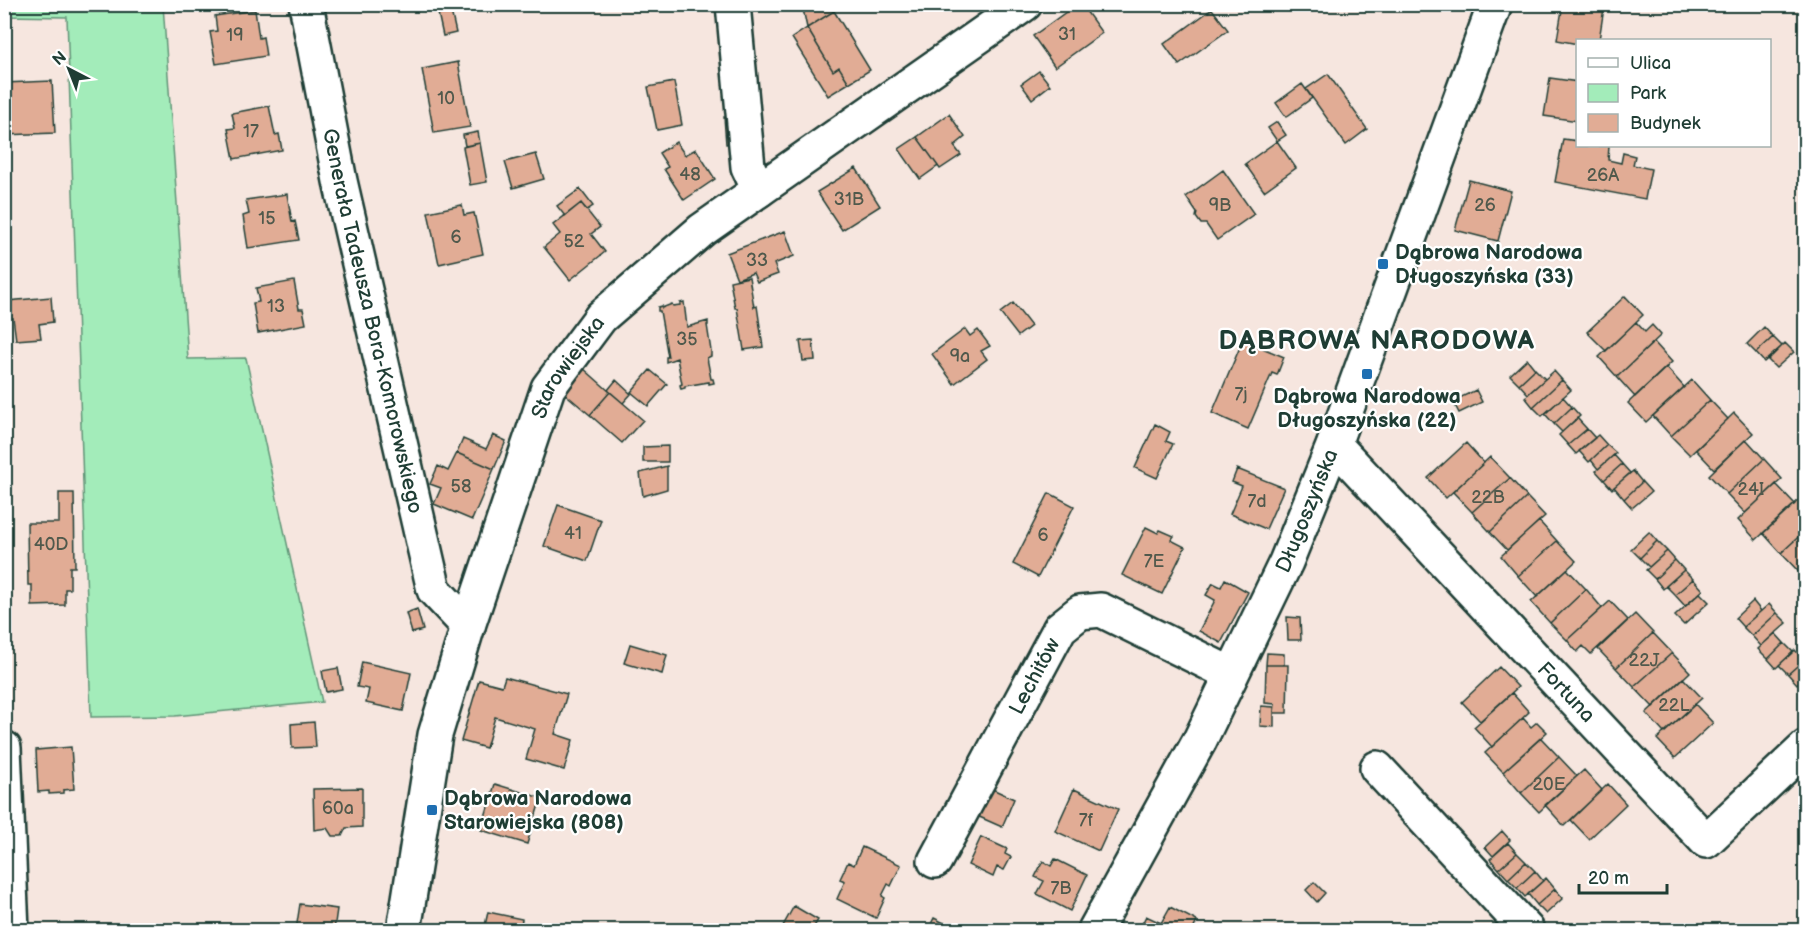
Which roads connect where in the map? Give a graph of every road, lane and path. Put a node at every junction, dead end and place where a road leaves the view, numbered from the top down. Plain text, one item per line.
1 (306, 4) edge
2 (732, 4) edge
3 (1025, 4) edge
4 (1495, 4) edge
5 (759, 190) junction
6 (1334, 444) junction
7 (468, 626) junction
8 (1232, 674) junction
9 (1806, 747) edge
10 (4, 748) edge
11 (1377, 768) dead end
12 (935, 861) dead end
13 (12, 930) edge
14 (404, 930) edge
15 (1095, 930) edge
16 (1527, 930) edge

1 - 7 street, Generała Tadeusza Bora-Komorowskiego
2 - 5 street
3 - 5 street, Starowiejska
4 - 6 street, Długoszyńska
5 - 7 street, Starowiejska
6 - 8 street, Długoszyńska
6 - 9 street, Fortuna
7 - 14 street, Starowiejska
8 - 12 street, Lechitów
8 - 15 street, Długoszyńska
10 - 13 street
11 - 16 street

